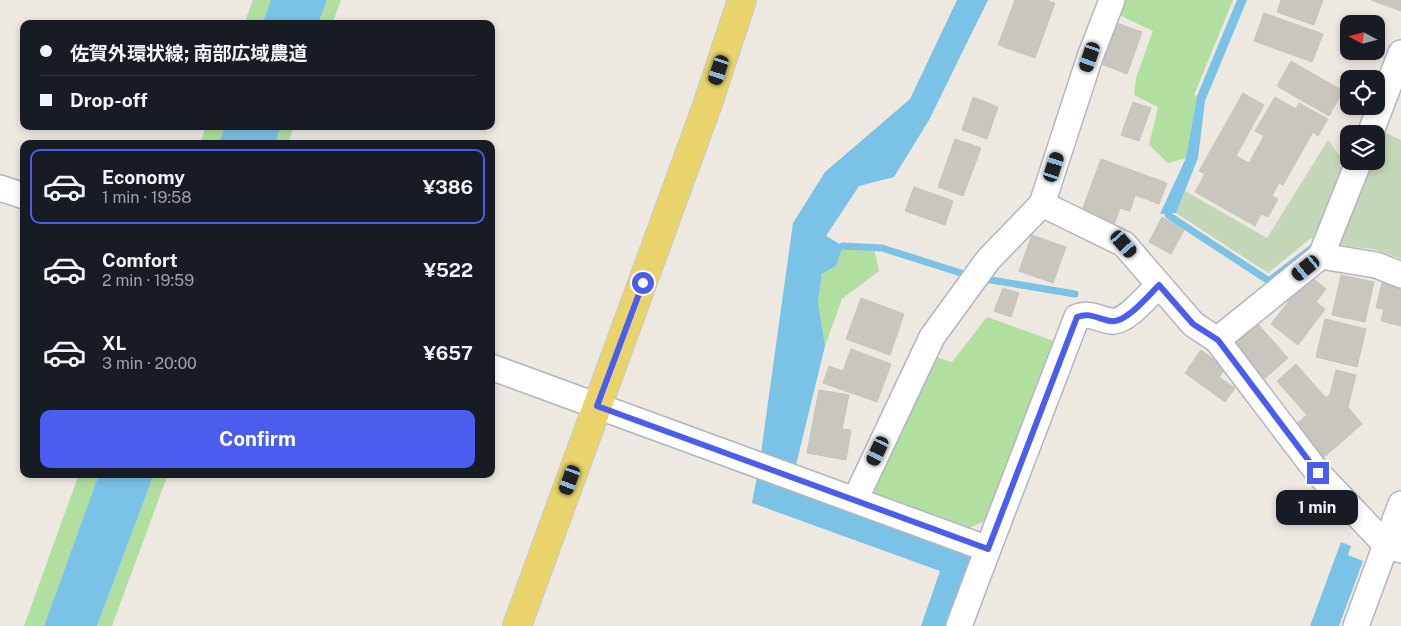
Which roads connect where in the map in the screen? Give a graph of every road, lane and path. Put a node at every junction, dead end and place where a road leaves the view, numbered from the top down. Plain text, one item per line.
1 (742, 0) edge
2 (1112, 0) edge
3 (1401, 53) edge
4 (1373, 125) edge
5 (1355, 170) edge
6 (0, 188) edge
7 (20, 195) edge
8 (1042, 204) junction
9 (1321, 256) junction
10 (1401, 275) edge
11 (1159, 285) junction
12 (1218, 340) junction
13 (495, 369) edge
14 (597, 406) junction
15 (855, 500) junction
16 (1401, 504) edge
17 (1394, 548) edge
18 (988, 549) junction
19 (517, 626) edge
20 (959, 626) edge
21 (1356, 626) edge

1 - 14 main road
2 - 8 street
3 - 4 street
5 - 9 street
6 - 7 street
8 - 11 street
8 - 15 street
9 - 10 street
9 - 12 street
11 - 12 street
11 - 18 street
12 - 17 street
13 - 14 street
14 - 15 street
14 - 19 main road
15 - 18 street
16 - 17 street
17 - 21 street
18 - 20 street

